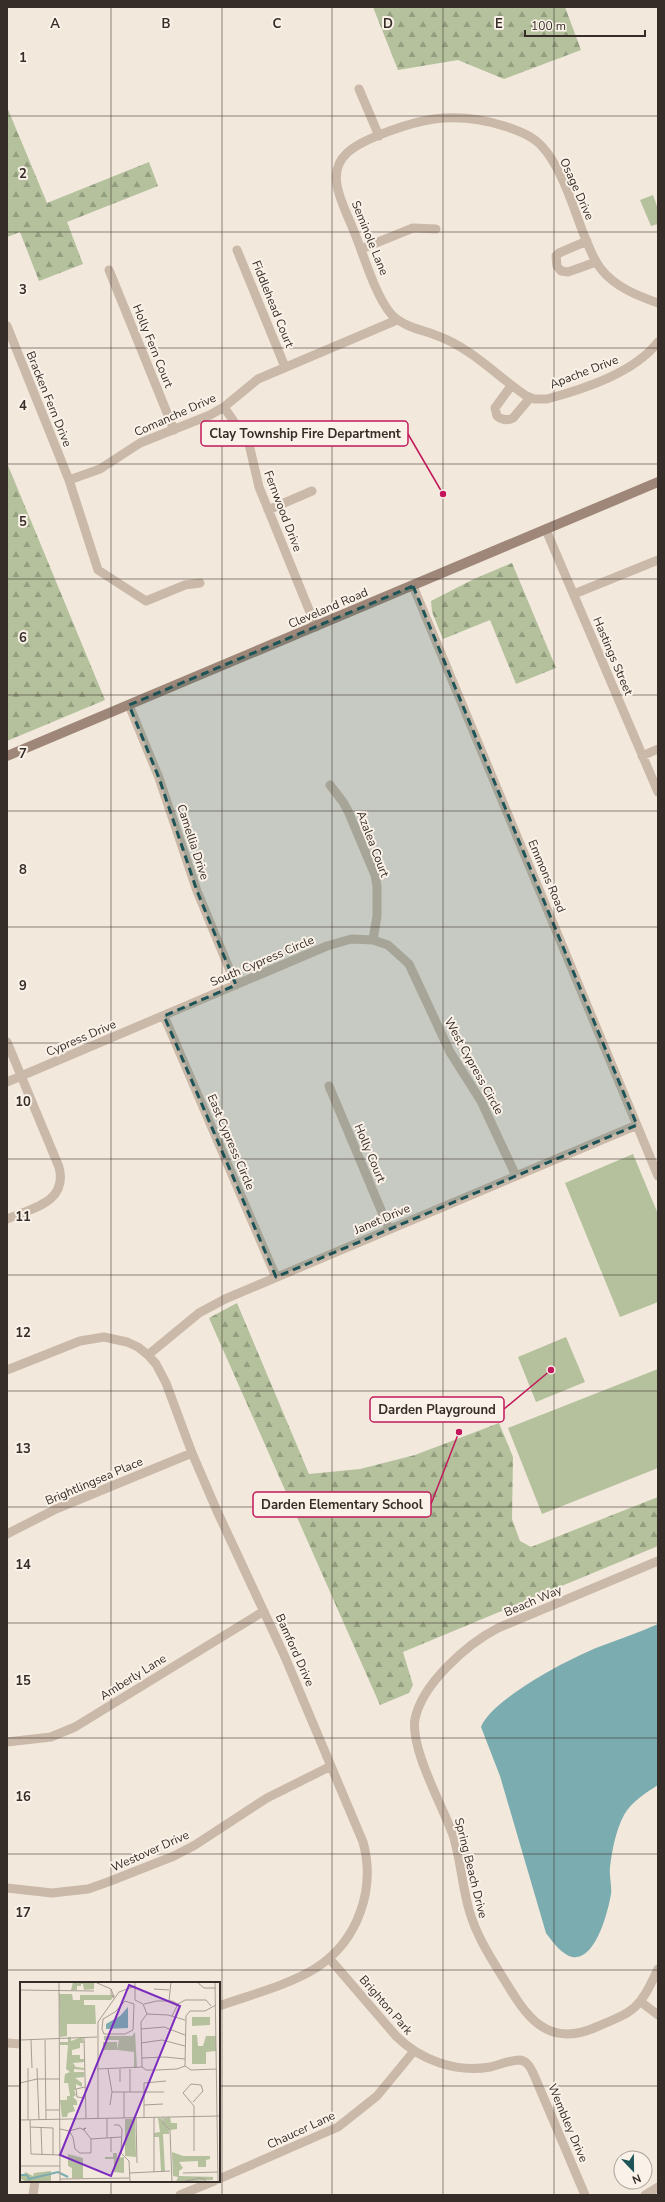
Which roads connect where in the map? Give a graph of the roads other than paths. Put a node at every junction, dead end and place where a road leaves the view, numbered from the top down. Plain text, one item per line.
1 (359, 89) dead end
2 (379, 136) junction
3 (340, 161) joint
4 (436, 229) dead end
5 (587, 241) junction
6 (361, 249) junction
7 (237, 250) dead end
8 (596, 262) junction
9 (109, 270) dead end
10 (658, 303) edge
11 (397, 320) junction
12 (7, 326) edge
13 (658, 342) edge
14 (285, 367) junction
15 (512, 386) junction
16 (530, 398) junction
17 (224, 407) junction
18 (174, 430) junction
19 (69, 480) junction
20 (658, 482) edge
21 (312, 491) dead end
22 (268, 510) junction
23 (546, 530) junction
24 (658, 560) edge
25 (200, 582) dead end
26 (414, 586) junction
27 (574, 594) junction
28 (316, 627) junction
29 (129, 705) junction
30 (658, 749) edge
31 (7, 756) edge
32 (642, 756) junction
33 (330, 785) dead end
34 (658, 792) edge
35 (373, 940) junction
36 (236, 985) junction
37 (164, 1016) junction
38 (7, 1042) edge
39 (21, 1076) junction
40 (7, 1082) edge
41 (329, 1086) dead end
42 (637, 1125) junction
43 (516, 1176) junction
44 (658, 1176) edge
45 (7, 1219) edge
46 (389, 1229) junction
47 (276, 1277) junction
48 (148, 1355) junction
49 (7, 1370) edge
50 (192, 1453) junction
51 (7, 1534) edge
52 (658, 1561) edge
53 (264, 1611) junction
54 (433, 1686) joint
55 (7, 1742) edge
56 (331, 1766) junction
57 (7, 1888) edge
58 (329, 1958) junction
59 (658, 1969) edge
60 (641, 2002) junction
61 (220, 2006) edge
62 (658, 2015) edge
63 (7, 2043) edge
64 (20, 2044) edge
65 (414, 2051) junction
66 (526, 2062) joint
67 (220, 2179) edge
68 (35, 2182) edge
69 (212, 2182) edge
70 (658, 2186) edge
71 (33, 2195) edge
72 (180, 2195) edge
73 (584, 2195) edge
74 (645, 2195) edge

1 - 2 street
2 - 3 street, Osage Drive
2 - 5 street, Osage Drive
3 - 6 street, Seminole Lane
4 - 6 street
5 - 8 street, Osage Drive
5 - 8 street
6 - 11 street, Seminole Lane
7 - 14 street, Fiddlehead Court
8 - 10 street, Osage Drive
9 - 18 street, Holly Fern Court
11 - 14 street, Comanche Drive
11 - 15 street
12 - 19 street, Bracken Fern Drive
13 - 16 street, Apache Drive
14 - 17 street, Comanche Drive
15 - 16 street
15 - 16 street
17 - 18 street, Comanche Drive
17 - 22 street, Fernwood Drive
18 - 19 street, Comanche Drive
19 - 25 street, Bracken Fern Drive
20 - 23 main road, Cleveland Road
21 - 22 street
22 - 28 street, Fernwood Drive
23 - 26 main road, Cleveland Road
23 - 27 street, Hastings Street
24 - 27 street
26 - 28 main road, Cleveland Road
26 - 42 street, Emmons Road
27 - 32 street, Hastings Street
28 - 29 main road, Cleveland Road
29 - 31 main road, Cleveland Road
29 - 36 street, Camellia Drive
30 - 32 street
32 - 34 street, Hastings Street
33 - 35 street, Azalea Court
35 - 36 street, South Cypress Circle
35 - 43 street, West Cypress Circle
36 - 37 street, South Cypress Circle
37 - 39 street, Cypress Drive
37 - 47 street, East Cypress Circle
38 - 39 street
39 - 40 street, Cypress Drive
39 - 45 street
41 - 46 street, Holly Court
42 - 43 street, Janet Drive
42 - 44 street, Emmons Road
43 - 46 street, Janet Drive
46 - 47 street, Janet Drive
47 - 48 street, Janet Drive
48 - 49 street, Bamford Drive
48 - 50 street, Bamford Drive
50 - 51 street, Brightlingsea Place
50 - 53 street, Bamford Drive
52 - 54 street, Beach Way
53 - 55 street, Amberly Lane
53 - 56 street, Bamford Drive
54 - 60 street, Spring Beach Drive
56 - 57 street, Westover Drive
56 - 58 street, Bamford Drive
58 - 61 street, Bamford Drive
58 - 65 street, Brighton Park
59 - 60 street
60 - 62 street
63 - 64 street
65 - 66 street, Brighton Park
65 - 67 street, Chaucer Lane
66 - 73 street, Wembley Drive
68 - 71 street
69 - 72 street
70 - 74 street

